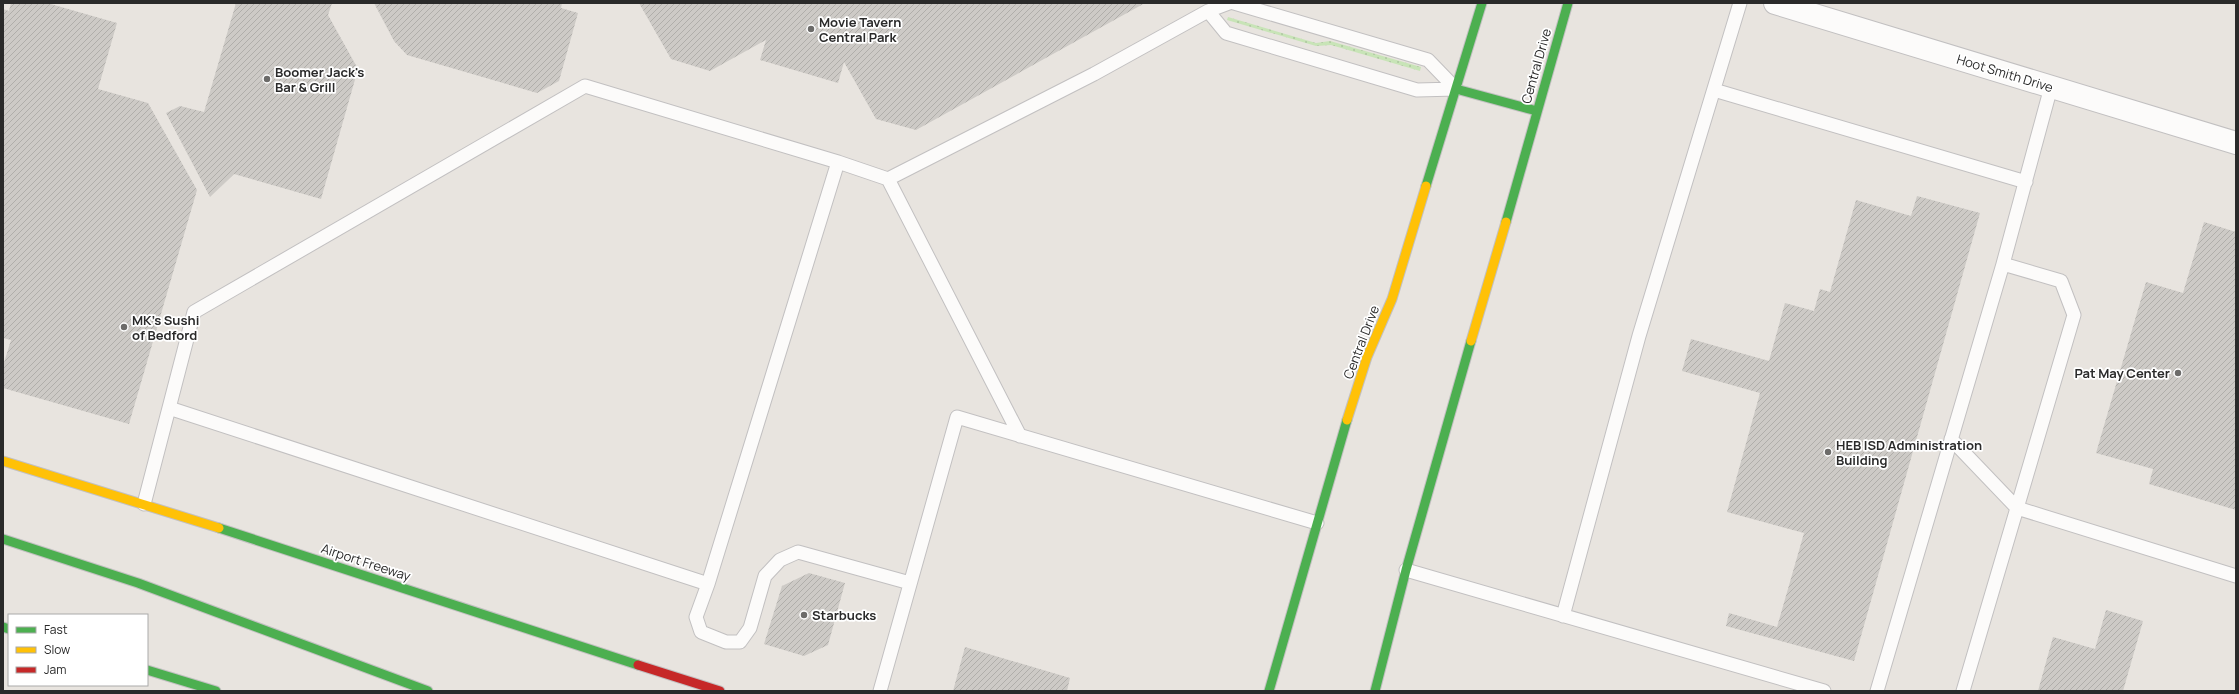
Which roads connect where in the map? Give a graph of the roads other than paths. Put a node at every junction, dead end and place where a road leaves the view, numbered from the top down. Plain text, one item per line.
1 (1229, 3) edge
2 (1234, 3) edge
3 (1482, 3) edge
4 (1568, 3) edge
5 (1740, 3) edge
6 (1775, 3) edge
7 (1209, 7) edge
8 (2051, 87) junction
9 (1456, 88) junction
10 (1714, 90) junction
11 (1537, 110) junction
12 (2236, 143) edge
13 (838, 162) junction
14 (888, 179) junction
15 (2026, 182) junction
16 (2004, 264) junction
17 (169, 408) junction
18 (1020, 436) junction
19 (1951, 439) junction
20 (3, 460) edge
21 (144, 504) junction
22 (2017, 508) junction
23 (1318, 523) junction
24 (3, 539) edge
25 (1406, 570) junction
26 (2236, 576) edge
27 (910, 583) junction
28 (708, 584) junction
29 (1563, 616) junction
30 (148, 670) edge
31 (216, 691) edge
32 (428, 691) edge
33 (720, 691) edge
34 (880, 691) edge
35 (1269, 691) edge
36 (1375, 691) edge
37 (1824, 691) edge
38 (1877, 691) edge
39 (1963, 691) edge

1 - 7 lane
2 - 9 lane
3 - 9 main road, Central Drive
4 - 11 main road, Central Drive
5 - 10 lane
6 - 8 street, Hoot Smith Drive
7 - 9 lane
7 - 14 lane
8 - 12 street, Hoot Smith Drive
8 - 15 lane
9 - 11 main road
9 - 23 main road, Central Drive
10 - 15 lane
10 - 29 lane
11 - 25 main road, Central Drive
13 - 14 lane
13 - 17 lane
13 - 28 lane
14 - 18 lane
15 - 16 lane
16 - 19 lane
16 - 22 lane
17 - 21 lane
17 - 28 lane
18 - 23 lane
18 - 27 lane
19 - 22 lane
19 - 38 lane
20 - 21 main road, Airport Freeway
21 - 33 main road, Airport Freeway
22 - 26 lane
22 - 39 lane
23 - 35 main road, Central Drive
24 - 32 main road
25 - 29 lane
25 - 36 main road, Central Drive
27 - 28 lane
27 - 34 lane
29 - 37 lane
30 - 31 main road

